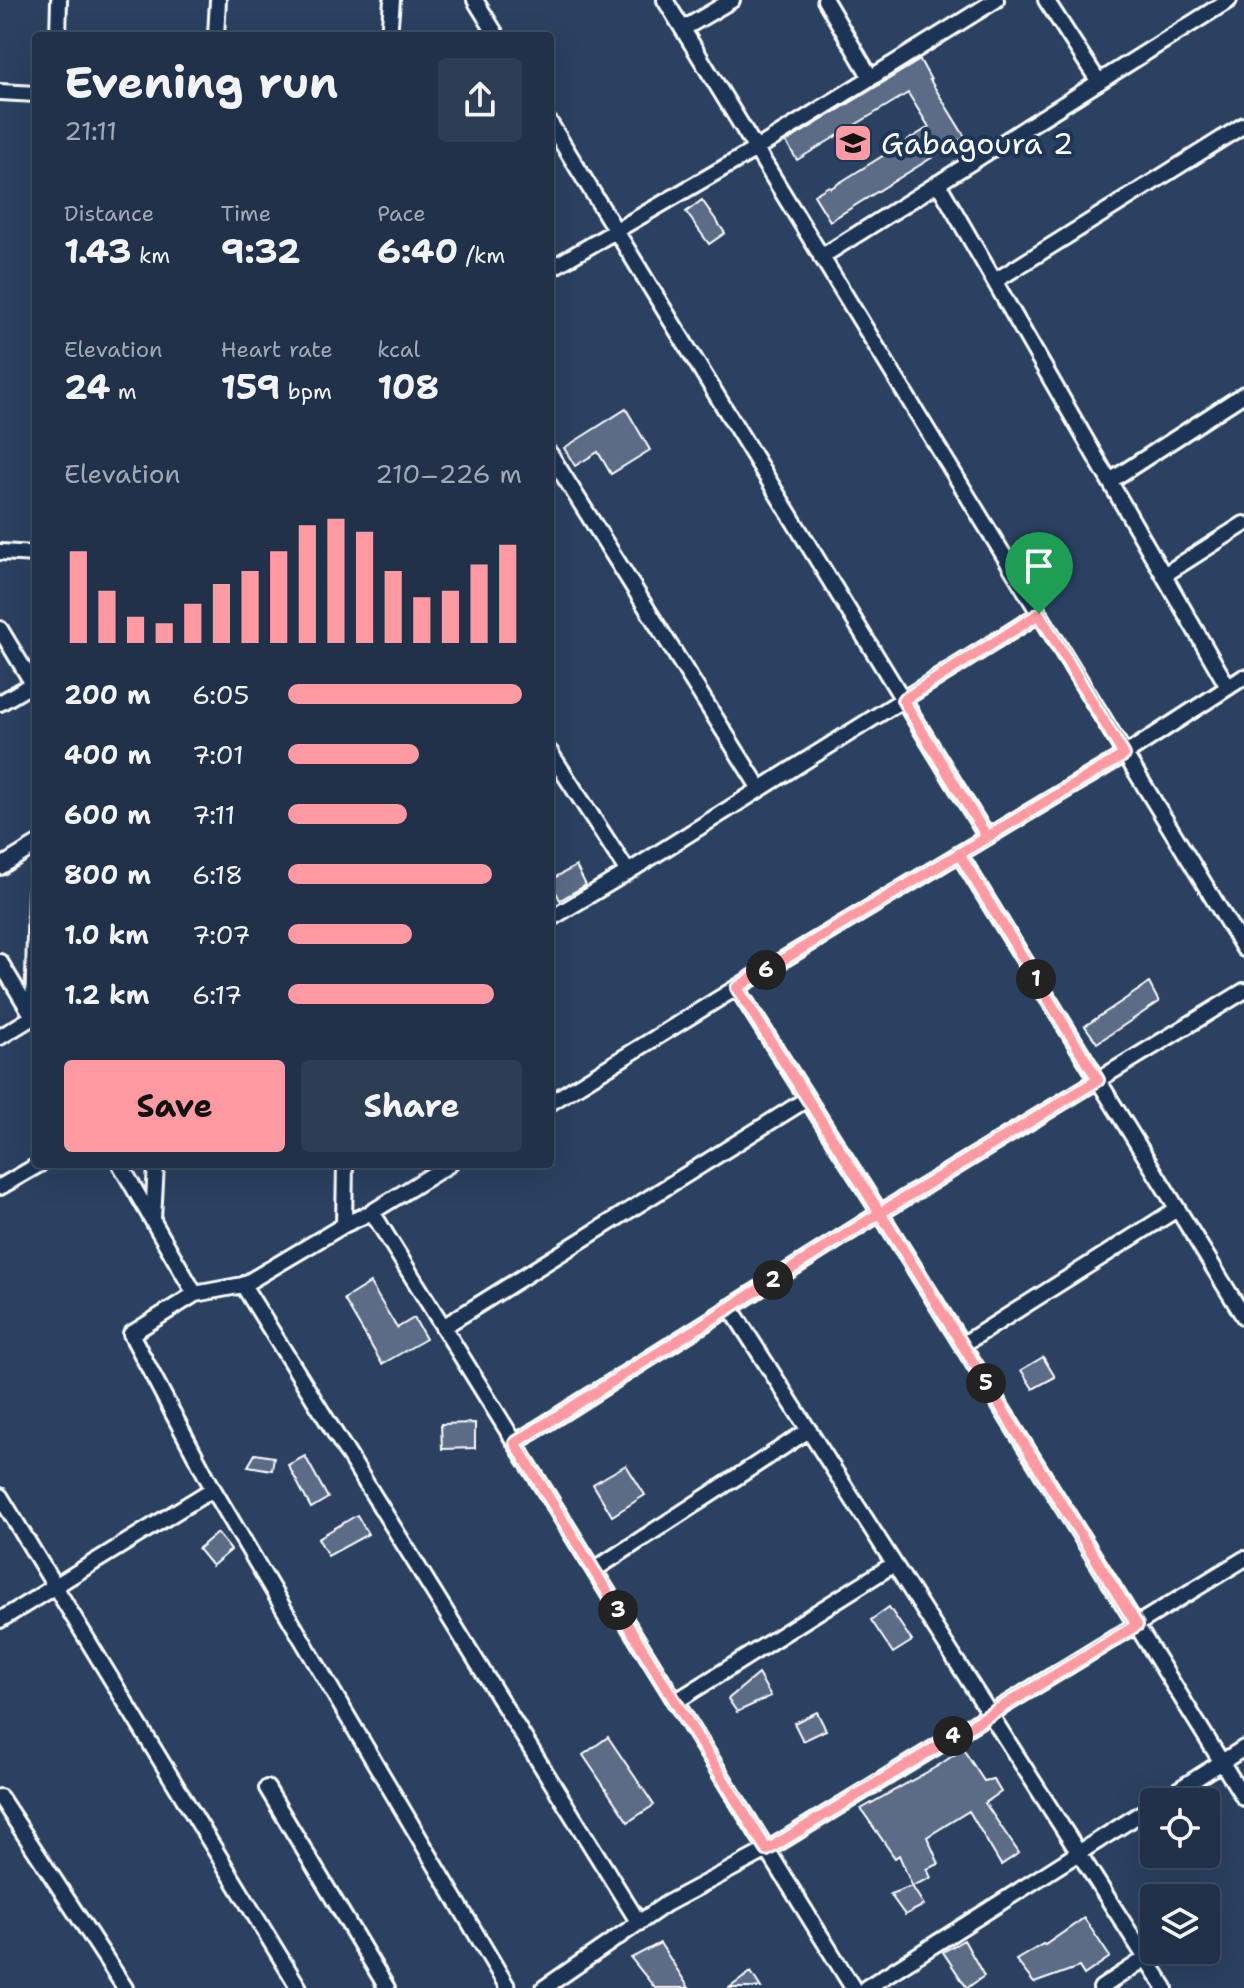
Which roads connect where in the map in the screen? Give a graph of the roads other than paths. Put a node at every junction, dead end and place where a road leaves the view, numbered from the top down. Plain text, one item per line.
1 (59, 0) edge
2 (218, 0) edge
3 (392, 0) edge
4 (475, 0) edge
5 (665, 0) edge
6 (732, 0) edge
7 (825, 0) edge
8 (996, 0) edge
9 (1046, 0) edge
10 (1229, 0) edge
11 (683, 29) junction
12 (58, 32) edge
13 (216, 32) edge
14 (389, 32) edge
15 (495, 32) edge
16 (871, 78) junction
17 (1099, 82) junction
18 (0, 92) edge
19 (32, 94) edge
20 (1244, 125) edge
21 (554, 130) edge
22 (756, 149) junction
23 (938, 183) junction
24 (616, 231) junction
25 (821, 257) junction
26 (554, 267) edge
27 (995, 281) junction
28 (1244, 394) edge
29 (554, 460) edge
30 (1110, 481) junction
31 (1244, 524) edge
32 (0, 552) edge
33 (32, 554) edge
34 (1164, 575) junction
35 (1039, 614) junction
36 (0, 629) edge
37 (1244, 677) edge
38 (32, 680) edge
39 (32, 684) edge
40 (1228, 687) junction
41 (903, 700) junction
42 (0, 703) edge
43 (1124, 755) junction
44 (554, 758) edge
45 (760, 789) junction
46 (987, 837) junction
47 (32, 847) edge
48 (959, 854) junction
49 (0, 867) edge
50 (628, 872) junction
51 (554, 917) edge
52 (1244, 949) edge
53 (0, 962) edge
54 (737, 988) junction
55 (1244, 991) edge
56 (32, 1017) edge
57 (32, 1021) edge
58 (0, 1037) edge
59 (1098, 1080) junction
60 (807, 1099) junction
61 (554, 1101) edge
62 (33, 1168) edge
63 (122, 1168) edge
64 (156, 1168) edge
65 (345, 1168) edge
66 (444, 1168) edge
67 (0, 1187) edge
68 (1177, 1209) junction
69 (372, 1212) junction
70 (880, 1213) junction
71 (153, 1220) junction
72 (344, 1225) junction
73 (243, 1285) junction
74 (195, 1294) junction
75 (730, 1307) junction
76 (1244, 1317) edge
77 (443, 1327) junction
78 (962, 1345) junction
79 (809, 1430) junction
80 (515, 1443) junction
81 (213, 1489) junction
82 (0, 1496) edge
83 (1244, 1559) edge
84 (894, 1564) junction
85 (594, 1570) junction
86 (55, 1587) junction
87 (0, 1620) edge
88 (1137, 1625) junction
89 (675, 1702) junction
90 (990, 1713) junction
91 (1244, 1748) edge
92 (1222, 1762) junction
93 (267, 1788) dead end
94 (1181, 1788) edge
95 (0, 1797) edge
96 (1244, 1798) edge
97 (1140, 1814) edge
98 (767, 1850) junction
99 (1079, 1853) junction
100 (639, 1923) junction
101 (1140, 1949) edge
102 (1140, 1962) edge
103 (1150, 1964) edge
104 (125, 1988) edge
105 (299, 1988) edge
106 (387, 1988) edge
107 (508, 1988) edge
108 (544, 1988) edge
109 (853, 1988) edge
110 (866, 1988) edge
111 (1101, 1988) edge
112 (1165, 1988) edge

1 - 12 street
2 - 13 street
3 - 14 street
4 - 15 street
5 - 11 street
6 - 11 street
7 - 16 street
8 - 16 street
9 - 17 street
10 - 17 street
11 - 22 street
16 - 22 street
17 - 23 street
18 - 19 street
20 - 27 street
21 - 24 street
22 - 24 street
22 - 25 street
23 - 25 street
23 - 27 street
24 - 26 street
24 - 41 street
25 - 35 street
27 - 30 street
28 - 30 street
29 - 45 street
30 - 34 street
31 - 34 street
32 - 33 street
34 - 40 street
35 - 41 street
35 - 43 street
36 - 38 street
37 - 40 street
39 - 42 street
40 - 43 street
41 - 45 street
41 - 46 street
43 - 46 street
43 - 52 street
44 - 50 street
45 - 50 street
46 - 48 street
47 - 49 street
48 - 54 street
48 - 59 street
50 - 51 street
53 - 56 street
54 - 60 street
54 - 61 street
55 - 59 street
57 - 58 street
59 - 68 street
59 - 70 street
60 - 70 street
60 - 77 street
62 - 67 street
63 - 71 street
64 - 71 street
65 - 72 street
66 - 69 street
68 - 76 street
68 - 78 street
69 - 72 street
69 - 77 street
70 - 75 street
70 - 78 street
71 - 74 street
72 - 73 street
73 - 74 street
73 - 100 street
74 - 81 street
75 - 79 street
75 - 80 street
77 - 80 street
78 - 88 street
79 - 84 street
79 - 85 street
80 - 85 street
81 - 86 street
81 - 107 street
82 - 86 street
83 - 88 street
84 - 89 street
84 - 90 street
85 - 89 street
86 - 87 street
86 - 105 street
88 - 90 street
88 - 92 street
89 - 98 street
90 - 98 street
90 - 99 street
91 - 92 street
92 - 94 street
92 - 96 street
93 - 106 street
95 - 104 street
97 - 99 street
98 - 100 street
98 - 109 street
99 - 101 street
99 - 110 street
100 - 108 street
102 - 111 street
103 - 112 street

